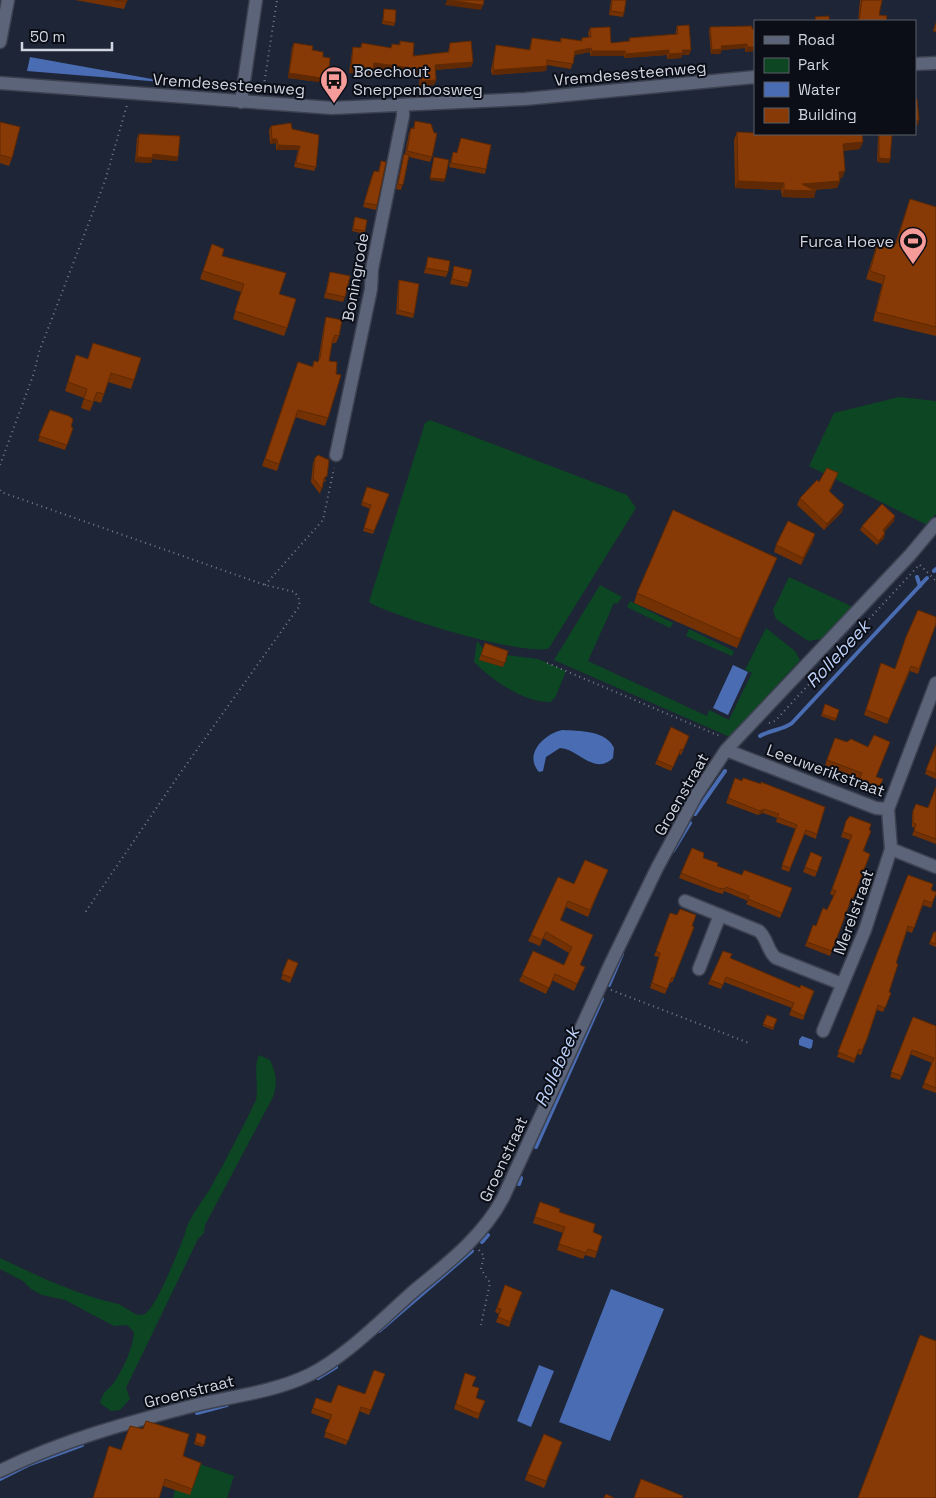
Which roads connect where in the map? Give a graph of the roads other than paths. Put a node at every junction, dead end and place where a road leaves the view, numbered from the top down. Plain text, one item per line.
1 (8, 0) edge
2 (254, 0) edge
3 (0, 42) edge
4 (936, 63) edge
5 (916, 64) edge
6 (754, 77) edge
7 (0, 83) edge
8 (241, 102) junction
9 (403, 105) junction
10 (336, 455) dead end
11 (936, 524) edge
12 (936, 683) edge
13 (730, 746) junction
14 (888, 809) junction
15 (891, 849) junction
16 (936, 867) edge
17 (685, 901) dead end
18 (720, 915) junction
19 (699, 969) dead end
20 (842, 984) junction
21 (823, 1031) dead end
22 (0, 1471) edge

1 - 3 street
2 - 8 street
4 - 5 street
6 - 9 street, Vremdesesteenweg
7 - 8 street, Vremdesesteenweg
8 - 9 street, Vremdesesteenweg
9 - 10 street, Boningrode
11 - 13 street, Groenstraat
12 - 14 street
13 - 14 street, Leeuwerikstraat
13 - 22 street, Groenstraat
14 - 15 street, Leeuwerikstraat
15 - 16 street
15 - 20 street, Merelstraat
17 - 18 street
18 - 19 street
18 - 20 street
20 - 21 street, Merelstraat

